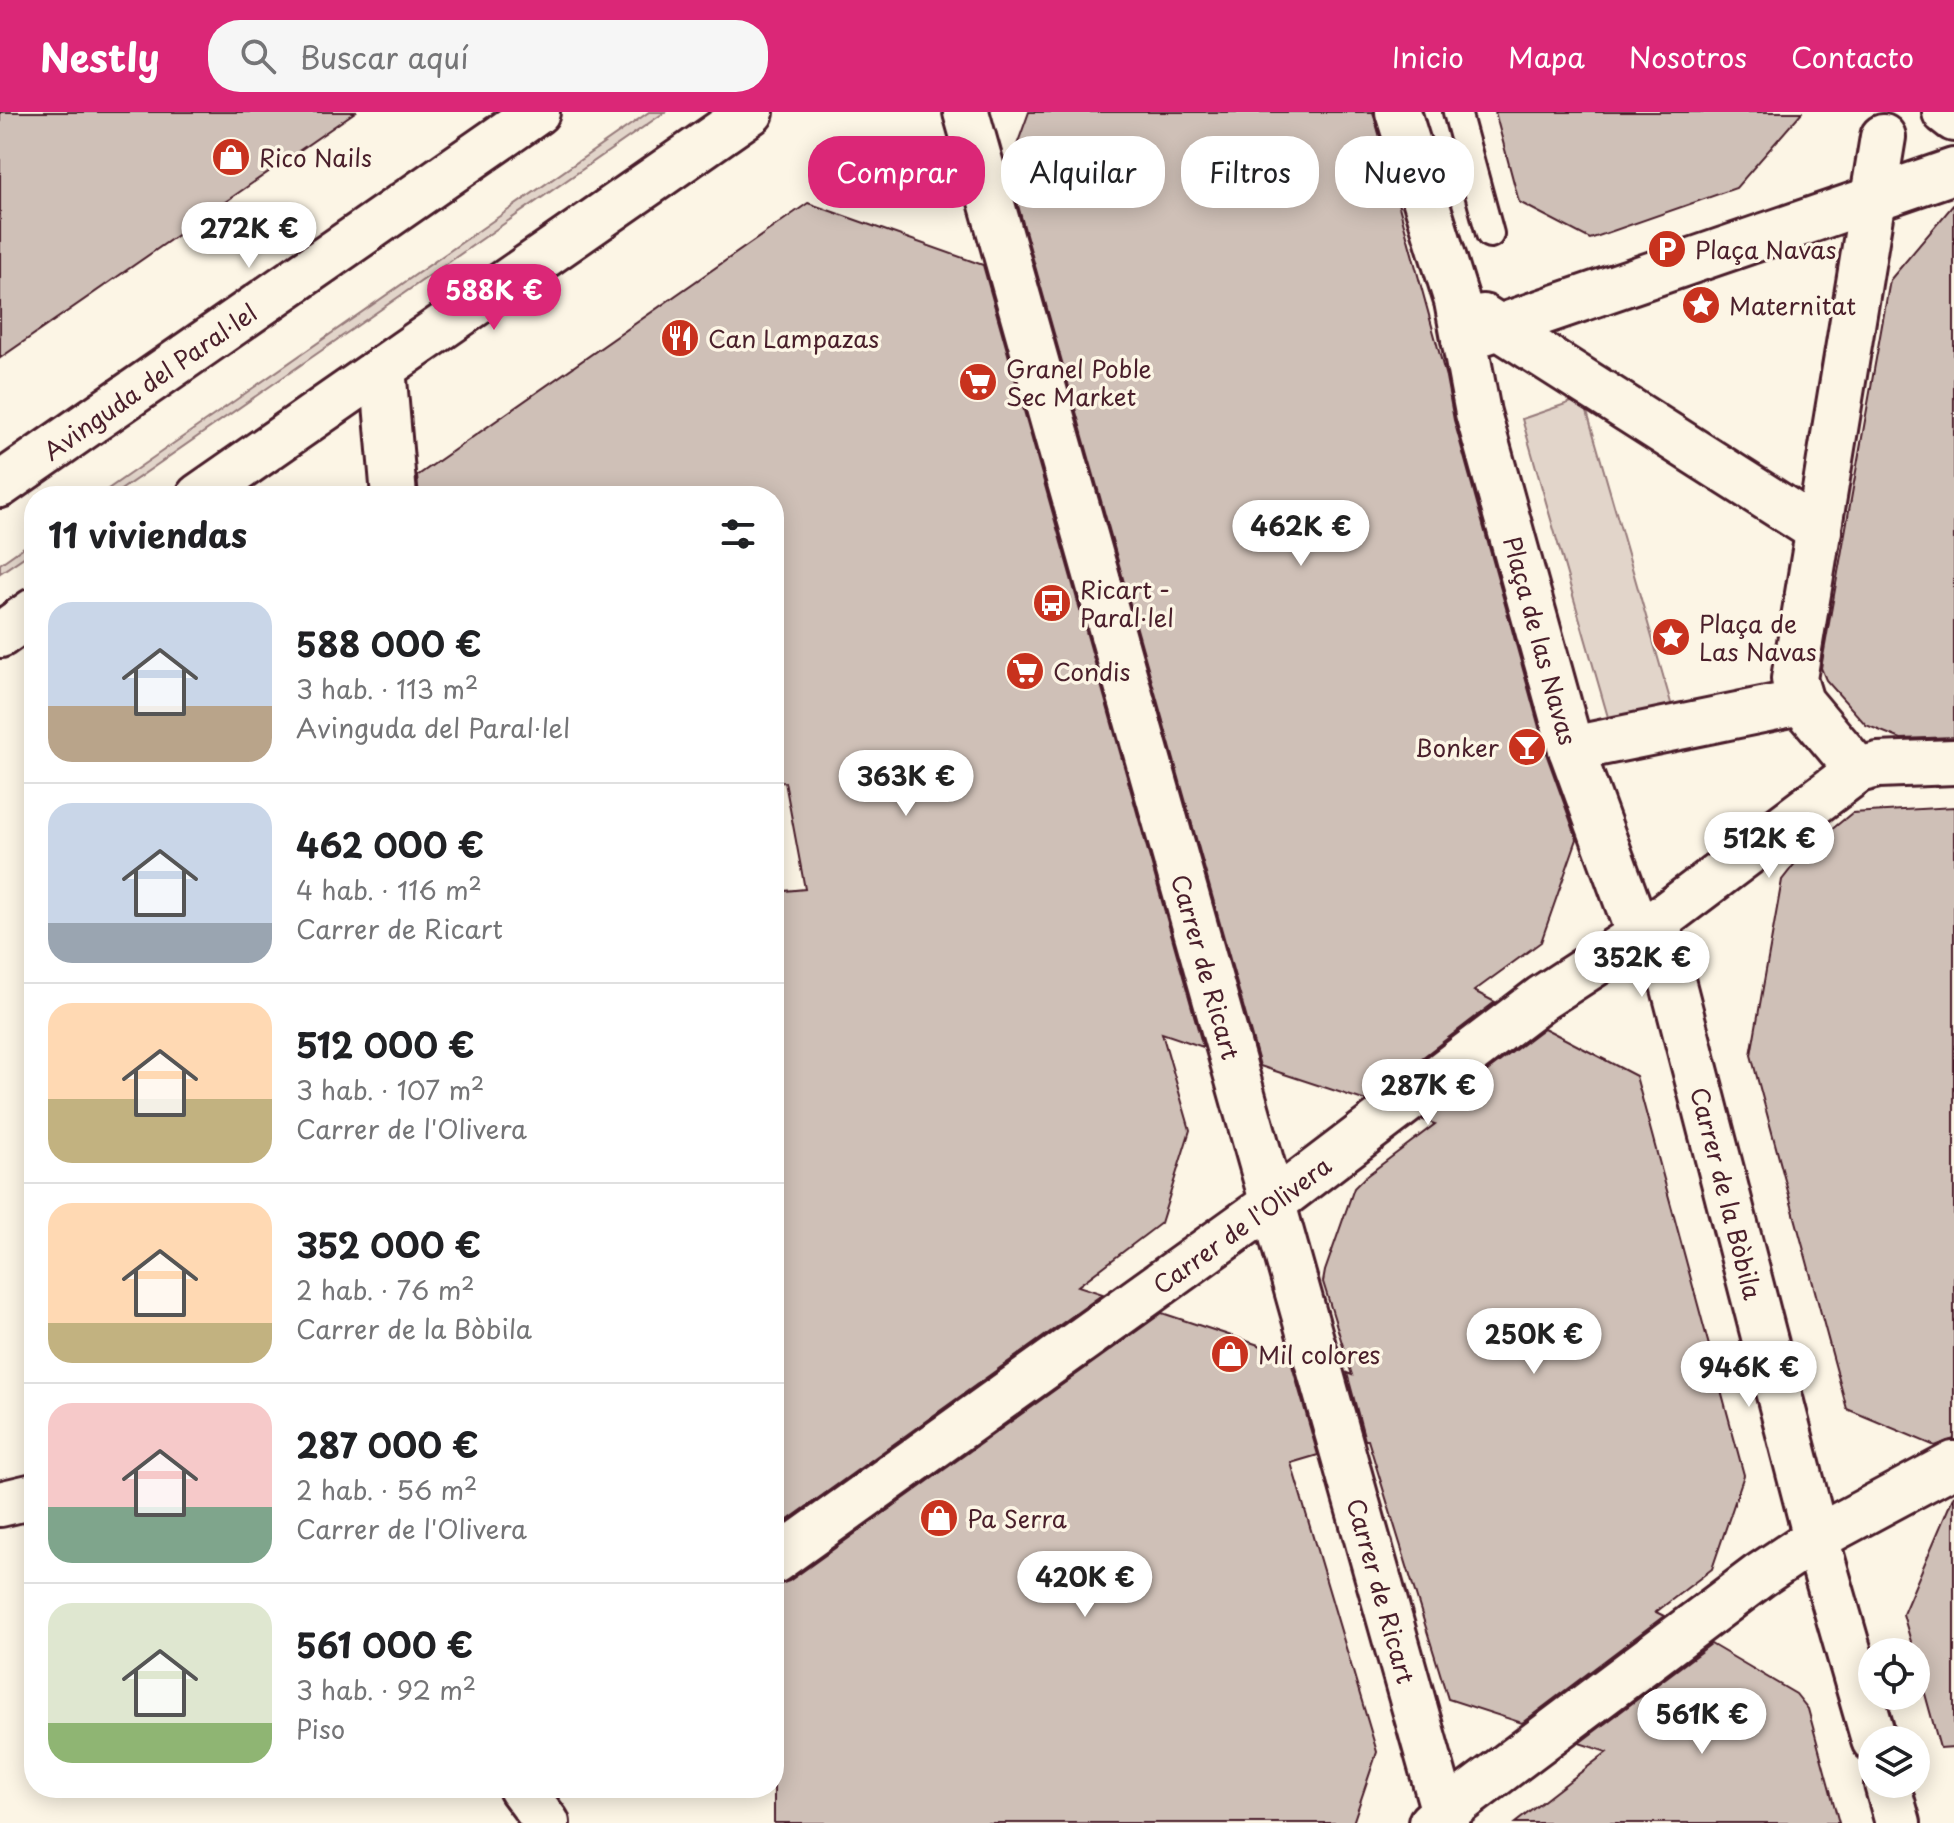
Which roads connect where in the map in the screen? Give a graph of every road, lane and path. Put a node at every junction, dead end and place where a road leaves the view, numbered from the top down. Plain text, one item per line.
1 (537, 112) edge
2 (751, 112) edge
3 (966, 112) edge
4 (1398, 112) edge
5 (1457, 112) edge
6 (1945, 112) edge
7 (1954, 119) edge
8 (1883, 137) dead end
9 (1954, 171) edge
10 (1873, 200) junction
11 (1490, 234) dead end
12 (1473, 322) junction
13 (383, 368) junction
14 (0, 485) edge
15 (213, 486) edge
16 (393, 486) edge
17 (1819, 531) junction
18 (24, 618) edge
19 (0, 635) edge
20 (1801, 702) junction
21 (1571, 749) junction
22 (1954, 762) edge
23 (1858, 770) junction
24 (1648, 928) junction
25 (1273, 1203) junction
26 (1954, 1464) edge
27 (24, 1498) edge
28 (0, 1504) edge
29 (1816, 1538) junction
30 (784, 1554) edge
31 (1870, 1726) edge
32 (528, 1798) edge
33 (1891, 1798) edge
34 (1441, 1819) edge
35 (547, 1823) edge
36 (1898, 1823) edge

1 - 14 street, Avinguda del Paral·lel
2 - 13 street
3 - 25 street, Carrer de Ricart
4 - 12 street, Plaça de las Navas
5 - 11 lane
6 - 7 street
8 - 10 street
9 - 10 street
10 - 12 street
10 - 17 street
12 - 17 street
12 - 21 street, Plaça de las Navas
13 - 15 street
13 - 16 street
17 - 20 street
18 - 19 street
20 - 21 street
20 - 23 street
21 - 24 street, Plaça de las Navas
22 - 23 street, Carrer de l'Olivera
23 - 24 street, Carrer de l'Olivera
24 - 25 street, Carrer de l'Olivera
24 - 29 street, Carrer de la Bòbila
25 - 30 street, Carrer de l'Olivera
25 - 34 street, Carrer de Ricart
26 - 29 street
27 - 28 street
29 - 31 street, Carrer de la Bòbila
29 - 34 street
32 - 35 street
33 - 36 street

